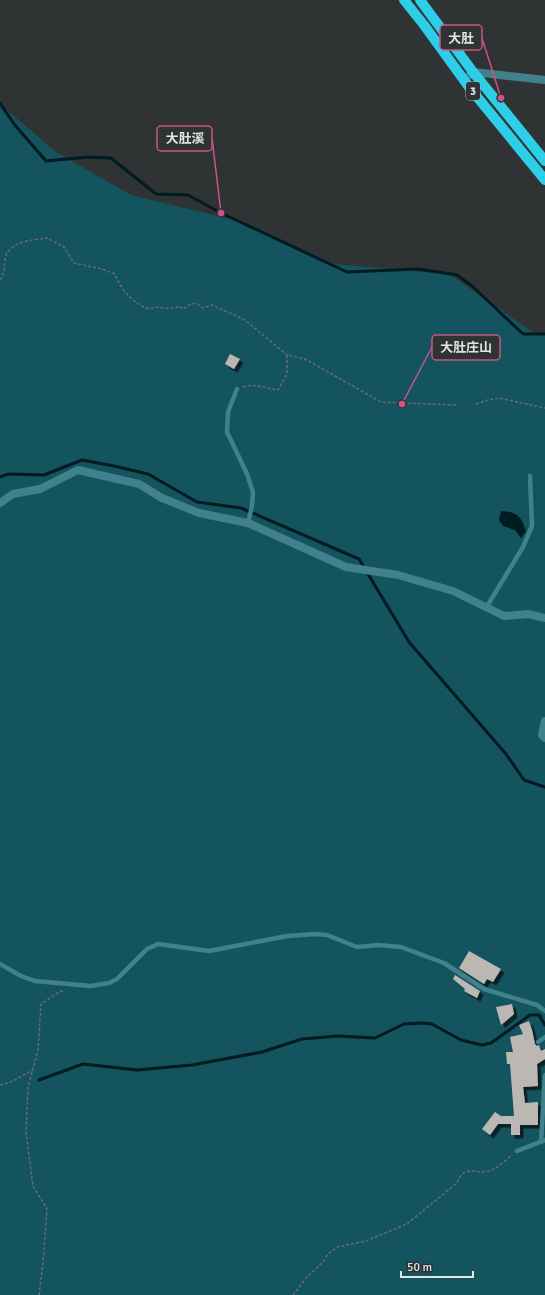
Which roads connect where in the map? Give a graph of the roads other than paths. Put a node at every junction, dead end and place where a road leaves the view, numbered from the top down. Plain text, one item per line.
1 (404, 0) edge
2 (420, 0) edge
3 (473, 72) junction
4 (464, 80) junction
5 (545, 80) edge
6 (545, 161) edge
7 (545, 180) edge
8 (237, 389) road end
9 (530, 476) dead end
10 (0, 503) edge
11 (248, 523) junction
12 (486, 608) junction
13 (545, 618) edge
14 (545, 721) edge
15 (545, 738) edge
16 (0, 964) edge
17 (545, 1011) edge
18 (545, 1037) edge
19 (538, 1042) dead end
20 (545, 1075) edge
21 (543, 1141) edge
22 (517, 1151) road end

1 - 4 main road, 3
2 - 3 main road, 3
3 - 4 street
3 - 5 street
3 - 6 main road, 3
4 - 7 main road, 3
8 - 11 lane
9 - 12 lane
10 - 11 street
11 - 12 street
12 - 13 street
14 - 15 street
16 - 17 lane
18 - 19 lane
20 - 21 lane
21 - 22 lane

